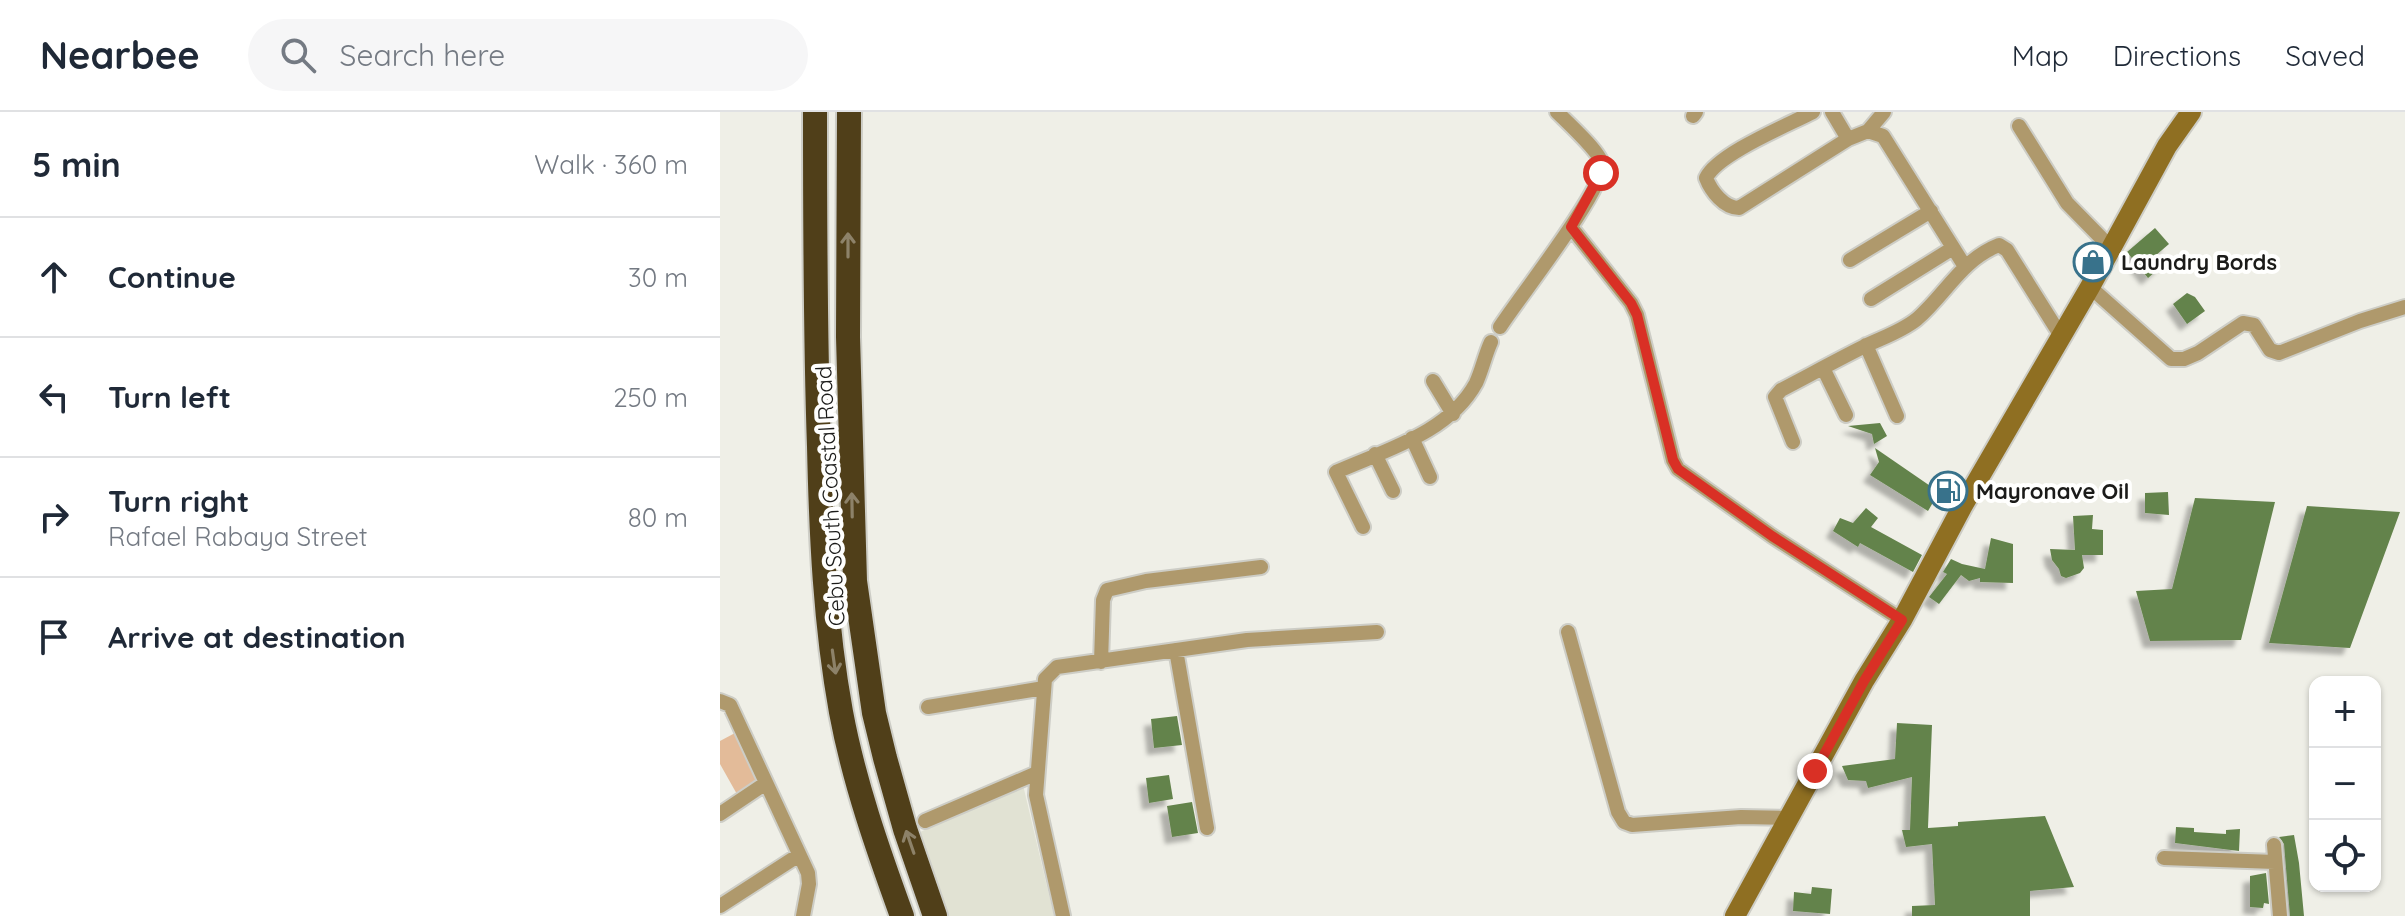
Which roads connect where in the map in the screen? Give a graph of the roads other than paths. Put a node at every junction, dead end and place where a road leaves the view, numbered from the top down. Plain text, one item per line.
1 (815, 112) edge
2 (849, 112) edge
3 (1557, 112) edge
4 (1813, 112) edge
5 (1832, 112) edge
6 (1884, 112) edge
7 (2191, 112) edge
8 (2019, 126) dead end
9 (1868, 131) junction
10 (1848, 139) junction
11 (1931, 211) junction
12 (1571, 227) junction
13 (1953, 248) junction
14 (2112, 249) junction
15 (1850, 260) dead end
16 (1964, 265) junction
17 (2090, 287) junction
18 (1871, 299) dead end
19 (2405, 307) edge
20 (1500, 327) dead end
21 (2061, 336) junction
22 (1491, 342) dead end
23 (1866, 345) junction
24 (1823, 368) junction
25 (1433, 381) dead end
26 (1453, 414) junction
27 (1846, 415) dead end
28 (1897, 416) dead end
29 (1412, 438) junction
30 (1793, 442) dead end
31 (1375, 454) junction
32 (1430, 477) dead end
33 (1393, 491) dead end
34 (1363, 527) dead end
35 (1261, 567) dead end
36 (1902, 620) junction
37 (1377, 632) dead end
38 (1568, 632) dead end
39 (1176, 650) junction
40 (1101, 662) junction
41 (1044, 688) junction
42 (720, 701) edge
43 (928, 707) dead end
44 (1037, 773) junction
45 (766, 783) junction
46 (720, 814) edge
47 (1789, 818) junction
48 (925, 821) dead end
49 (1207, 828) dead end
50 (2274, 845) dead end
51 (799, 855) junction
52 (2164, 858) dead end
53 (2275, 862) junction
54 (720, 906) edge
55 (803, 916) edge
56 (902, 916) edge
57 (935, 916) edge
58 (1063, 916) edge
59 (1735, 916) edge
60 (2280, 916) edge

1 -> 56 highway, Cebu South Coastal Road
57 -> 2 highway, Cebu South Coastal Road
3 - 12 street
4 - 10 street
5 - 10 street
6 - 9 street
7 - 14 main road
8 - 14 street
9 - 10 street
9 - 11 street
11 - 13 street
11 - 15 street
12 - 20 street
12 - 36 street
13 - 16 street
13 - 18 street
14 - 17 main road
16 - 21 street
16 - 23 street
17 - 19 street
17 - 21 main road
21 - 36 main road
22 - 26 street
23 - 24 street
23 - 28 street
24 - 27 street
24 - 30 street
25 - 26 street
26 - 29 street
29 - 31 street
29 - 32 street
31 - 33 street
31 - 34 street
35 - 40 street
36 - 47 main road
37 - 39 street
38 - 47 street
39 - 40 street
39 - 49 street
40 - 41 street
41 - 43 street
41 - 44 street
42 - 45 street
44 - 48 street
44 - 58 street
45 - 46 street
45 - 51 street
47 - 59 main road
50 - 53 street
51 - 54 street
51 - 55 street
52 - 53 street
53 - 60 street

